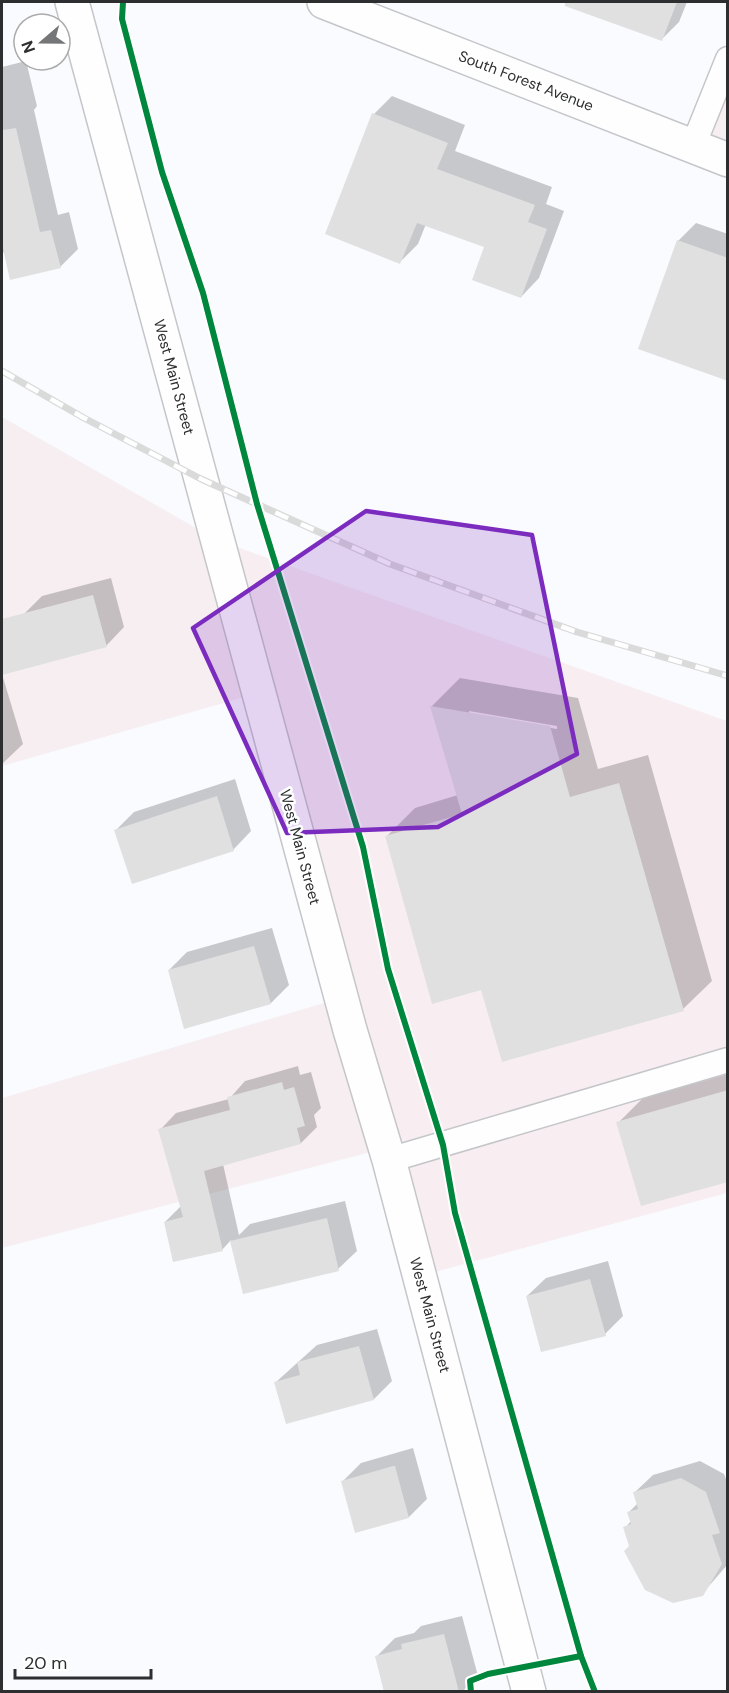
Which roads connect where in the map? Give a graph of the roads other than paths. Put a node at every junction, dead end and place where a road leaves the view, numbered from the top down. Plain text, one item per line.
1 (72, 2) edge
2 (324, 2) edge
3 (728, 59) edge
4 (693, 146) junction
5 (728, 160) edge
6 (728, 1060) edge
7 (389, 1160) junction
8 (528, 1692) edge

1 - 7 main road, West Main Street
2 - 4 main road, South Forest Avenue
3 - 4 lane
4 - 5 main road, South Forest Avenue
6 - 7 lane
7 - 8 main road, West Main Street

